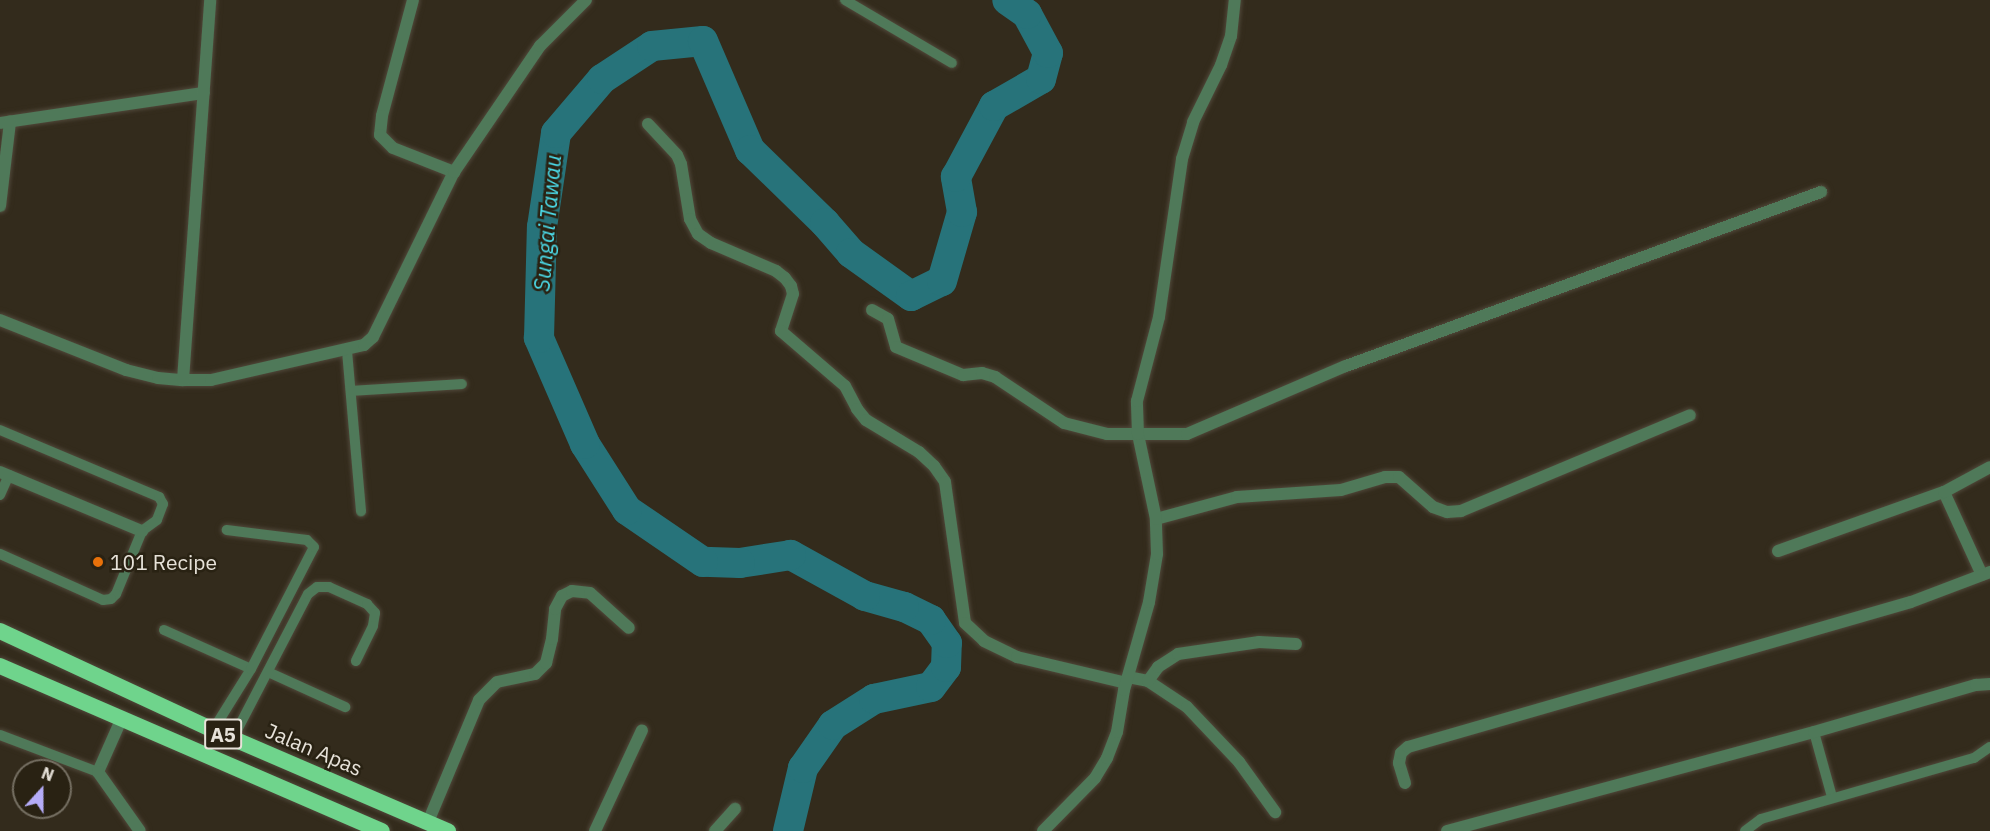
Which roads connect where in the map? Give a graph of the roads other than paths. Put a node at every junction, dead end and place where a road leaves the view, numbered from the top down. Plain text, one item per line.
1 (210, 0) edge
2 (413, 0) edge
3 (586, 0) edge
4 (845, 0) edge
5 (1235, 0) edge
6 (952, 63) dead end
7 (204, 93) junction
8 (5, 123) edge
9 (648, 124) dead end
10 (453, 172) junction
11 (1821, 192) dead end
12 (0, 206) edge
13 (872, 310) dead end
14 (0, 320) edge
15 (347, 351) junction
16 (183, 380) junction
17 (462, 384) dead end
18 (351, 391) junction
19 (1690, 415) dead end
20 (0, 430) edge
21 (1138, 434) junction
22 (1990, 467) edge
23 (4, 474) edge
24 (1944, 492) junction
25 (0, 495) edge
26 (361, 511) dead end
27 (1156, 519) junction
28 (227, 530) dead end
29 (142, 531) junction
30 (1778, 551) dead end
31 (0, 554) edge
32 (1986, 573) edge
33 (629, 627) dead end
34 (164, 630) dead end
35 (0, 631) edge
36 (1296, 644) dead end
37 (356, 661) dead end
38 (0, 666) edge
39 (251, 669) junction
40 (268, 672) junction
41 (1127, 680) junction
42 (1148, 681) junction
43 (1990, 684) edge
44 (345, 707) dead end
45 (122, 720) junction
46 (213, 730) junction
47 (642, 730) dead end
48 (1814, 732) junction
49 (0, 735) edge
50 (233, 738) junction
51 (1990, 747) edge
52 (98, 772) junction
53 (1405, 783) dead end
54 (1832, 797) junction
55 (735, 809) dead end
56 (1275, 812) dead end
57 (428, 822) junction
58 (140, 831) edge
59 (382, 831) edge
60 (448, 831) edge
61 (595, 831) edge
62 (715, 831) edge
63 (1043, 831) edge
64 (1447, 831) edge
65 (1745, 831) edge

1 - 7 street
2 - 10 street
3 - 10 street
4 - 6 lane
5 - 21 street
7 - 8 street
7 - 16 street
8 - 12 street
9 - 41 street
10 - 15 street
11 - 21 street
13 - 21 street
14 - 16 street
15 - 16 street
15 - 18 lane
17 - 18 lane
18 - 26 lane
19 - 27 street
20 - 29 lane
21 - 27 street
22 - 24 street
23 - 25 lane
23 - 29 street
24 - 30 street
24 - 32 street
27 - 41 street
28 - 39 lane
29 - 31 lane
32 - 53 street
33 - 57 street
34 - 39 lane
35 - 46 highway, Jalan Apas / A5
36 - 42 street
37 - 40 lane
38 - 45 highway, A5
39 - 46 lane
40 - 44 lane
40 - 50 lane
41 - 42 street
41 - 63 street
42 - 56 street
43 - 48 street
45 - 52 street
45 - 59 highway, A5
46 - 50 highway, Jalan Apas / A5
47 - 61 street
48 - 54 lane
48 - 64 street
49 - 52 lane
50 - 57 highway, Jalan Apas / A5
51 - 54 lane
52 - 58 street
54 - 65 lane
55 - 62 street
57 - 60 highway, Jalan Apas / A5

